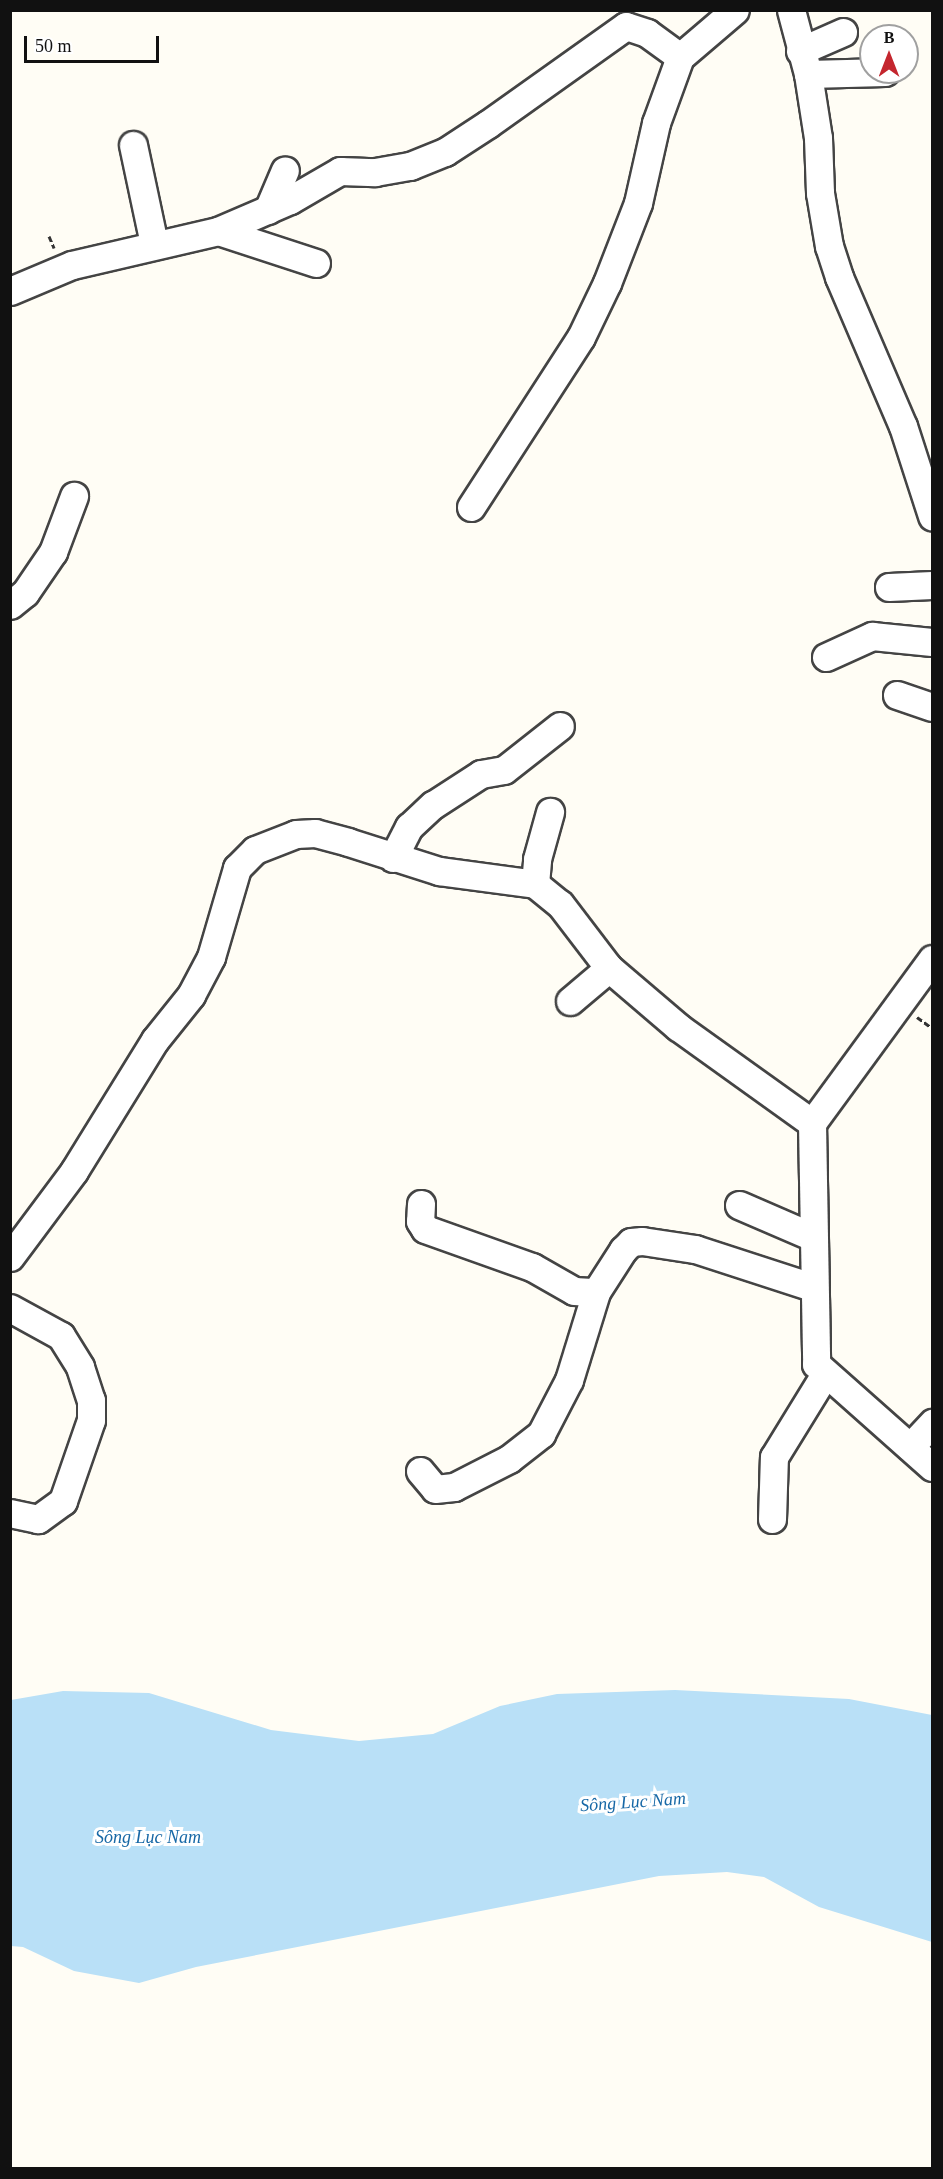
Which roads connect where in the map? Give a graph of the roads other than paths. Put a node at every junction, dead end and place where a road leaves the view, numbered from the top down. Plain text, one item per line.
1 (735, 10) edge
2 (791, 10) edge
3 (843, 32) dead end
4 (680, 57) junction
5 (804, 62) junction
6 (859, 69) edge
7 (133, 145) dead end
8 (285, 170) dead end
9 (268, 210) junction
10 (218, 231) junction
11 (154, 244) junction
12 (316, 263) dead end
13 (10, 291) edge
14 (74, 496) dead end
15 (471, 507) dead end
16 (933, 516) edge
17 (933, 585) edge
18 (889, 587) dead end
19 (10, 605) edge
20 (933, 642) edge
21 (826, 657) dead end
22 (897, 695) dead end
23 (933, 706) edge
24 (560, 726) dead end
25 (550, 812) dead end
26 (393, 858) junction
27 (535, 884) junction
28 (933, 959) edge
29 (609, 968) junction
30 (570, 1001) dead end
31 (812, 1124) junction
32 (421, 1204) dead end
33 (739, 1205) dead end
34 (813, 1237) junction
35 (10, 1257) edge
36 (812, 1287) junction
37 (596, 1292) junction
38 (10, 1308) edge
39 (825, 1374) junction
40 (933, 1423) edge
41 (910, 1447) junction
42 (933, 1467) edge
43 (420, 1471) dead end
44 (10, 1513) edge
45 (772, 1519) dead end

1 - 4 street
2 - 5 street
3 - 5 street
4 - 9 street
4 - 15 street
5 - 6 street
5 - 16 street
7 - 11 street
8 - 9 street
9 - 10 street
10 - 11 street
10 - 12 street
11 - 13 street
14 - 19 street
17 - 18 street
20 - 21 street
22 - 23 street
24 - 26 street
25 - 27 street
26 - 27 street
26 - 35 street
27 - 29 street
28 - 31 street
29 - 30 street
29 - 31 street
31 - 34 street
32 - 37 street
33 - 34 street
34 - 36 street
36 - 37 street
36 - 39 street
37 - 43 street
38 - 44 street
39 - 41 street
39 - 45 street
40 - 41 street
41 - 42 street

